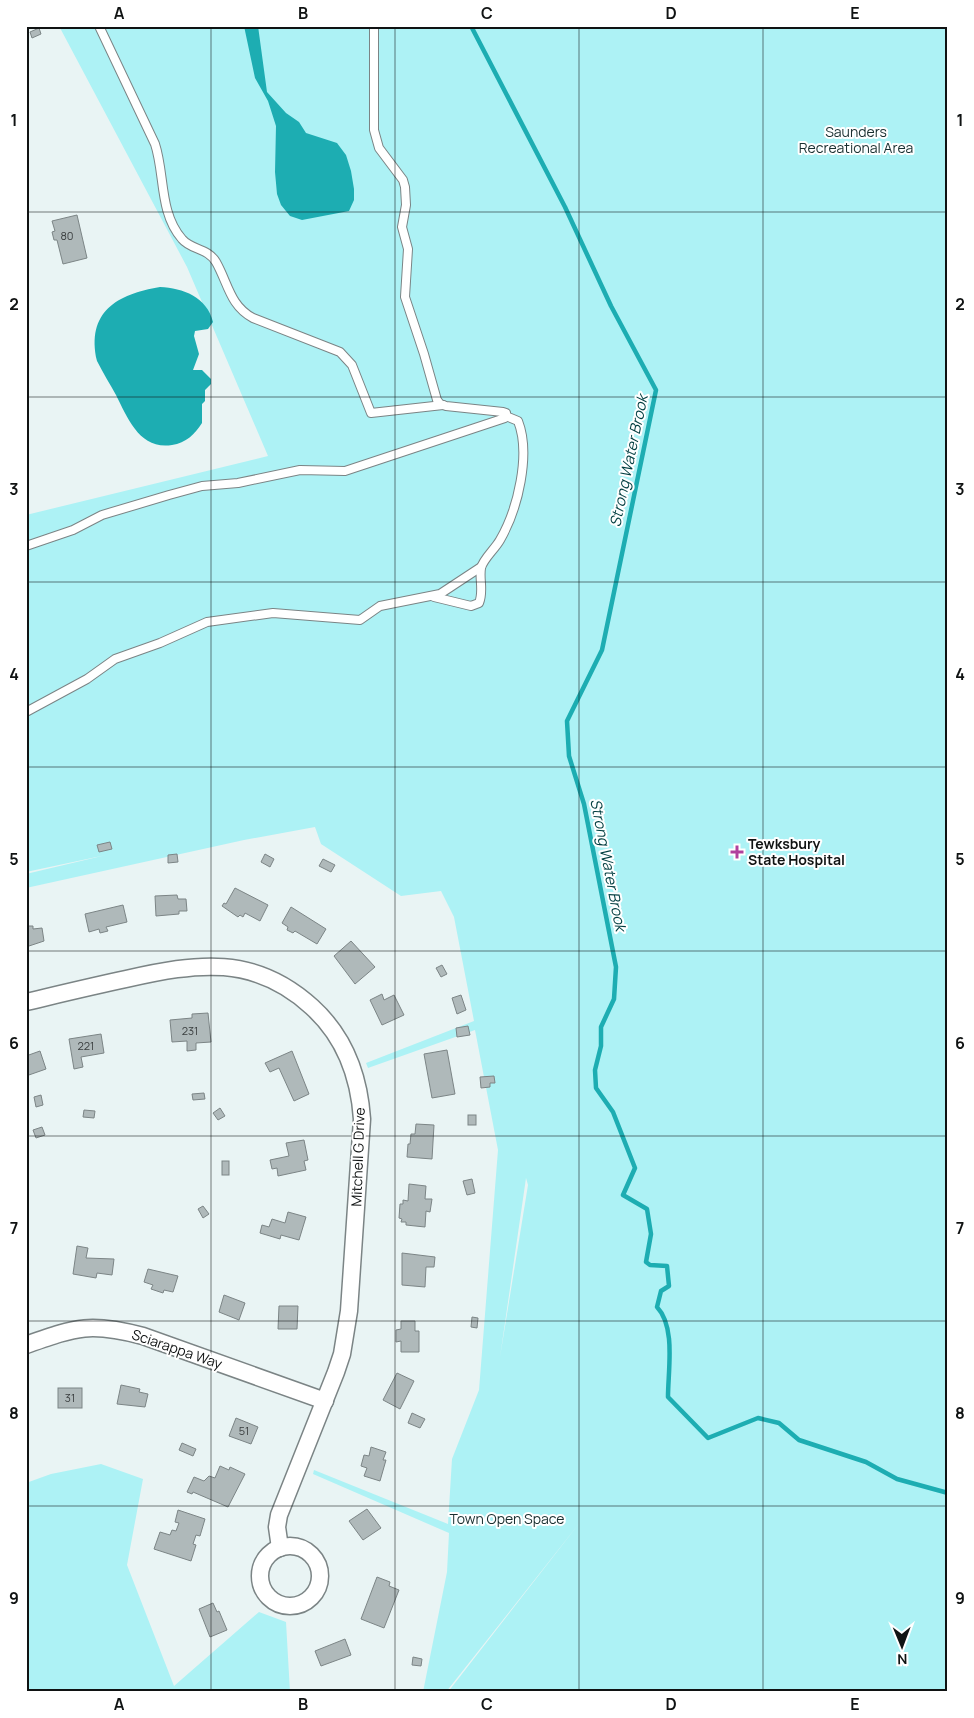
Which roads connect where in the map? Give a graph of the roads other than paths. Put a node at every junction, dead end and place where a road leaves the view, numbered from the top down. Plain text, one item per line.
1 (99, 26) edge
2 (374, 26) edge
3 (443, 405) junction
4 (506, 416) junction
5 (26, 546) edge
6 (481, 567) junction
7 (432, 596) junction
8 (26, 712) edge
9 (26, 1002) edge
10 (26, 1345) edge
11 (325, 1401) junction
12 (280, 1548) dead end

1 - 3 lane
2 - 3 lane
3 - 4 lane
4 - 5 lane
4 - 6 lane
6 - 7 lane
6 - 7 lane
7 - 8 lane
9 - 11 street, Mitchell G Drive
10 - 11 street, Sciarappa Way
11 - 12 street, Mitchell G Drive

